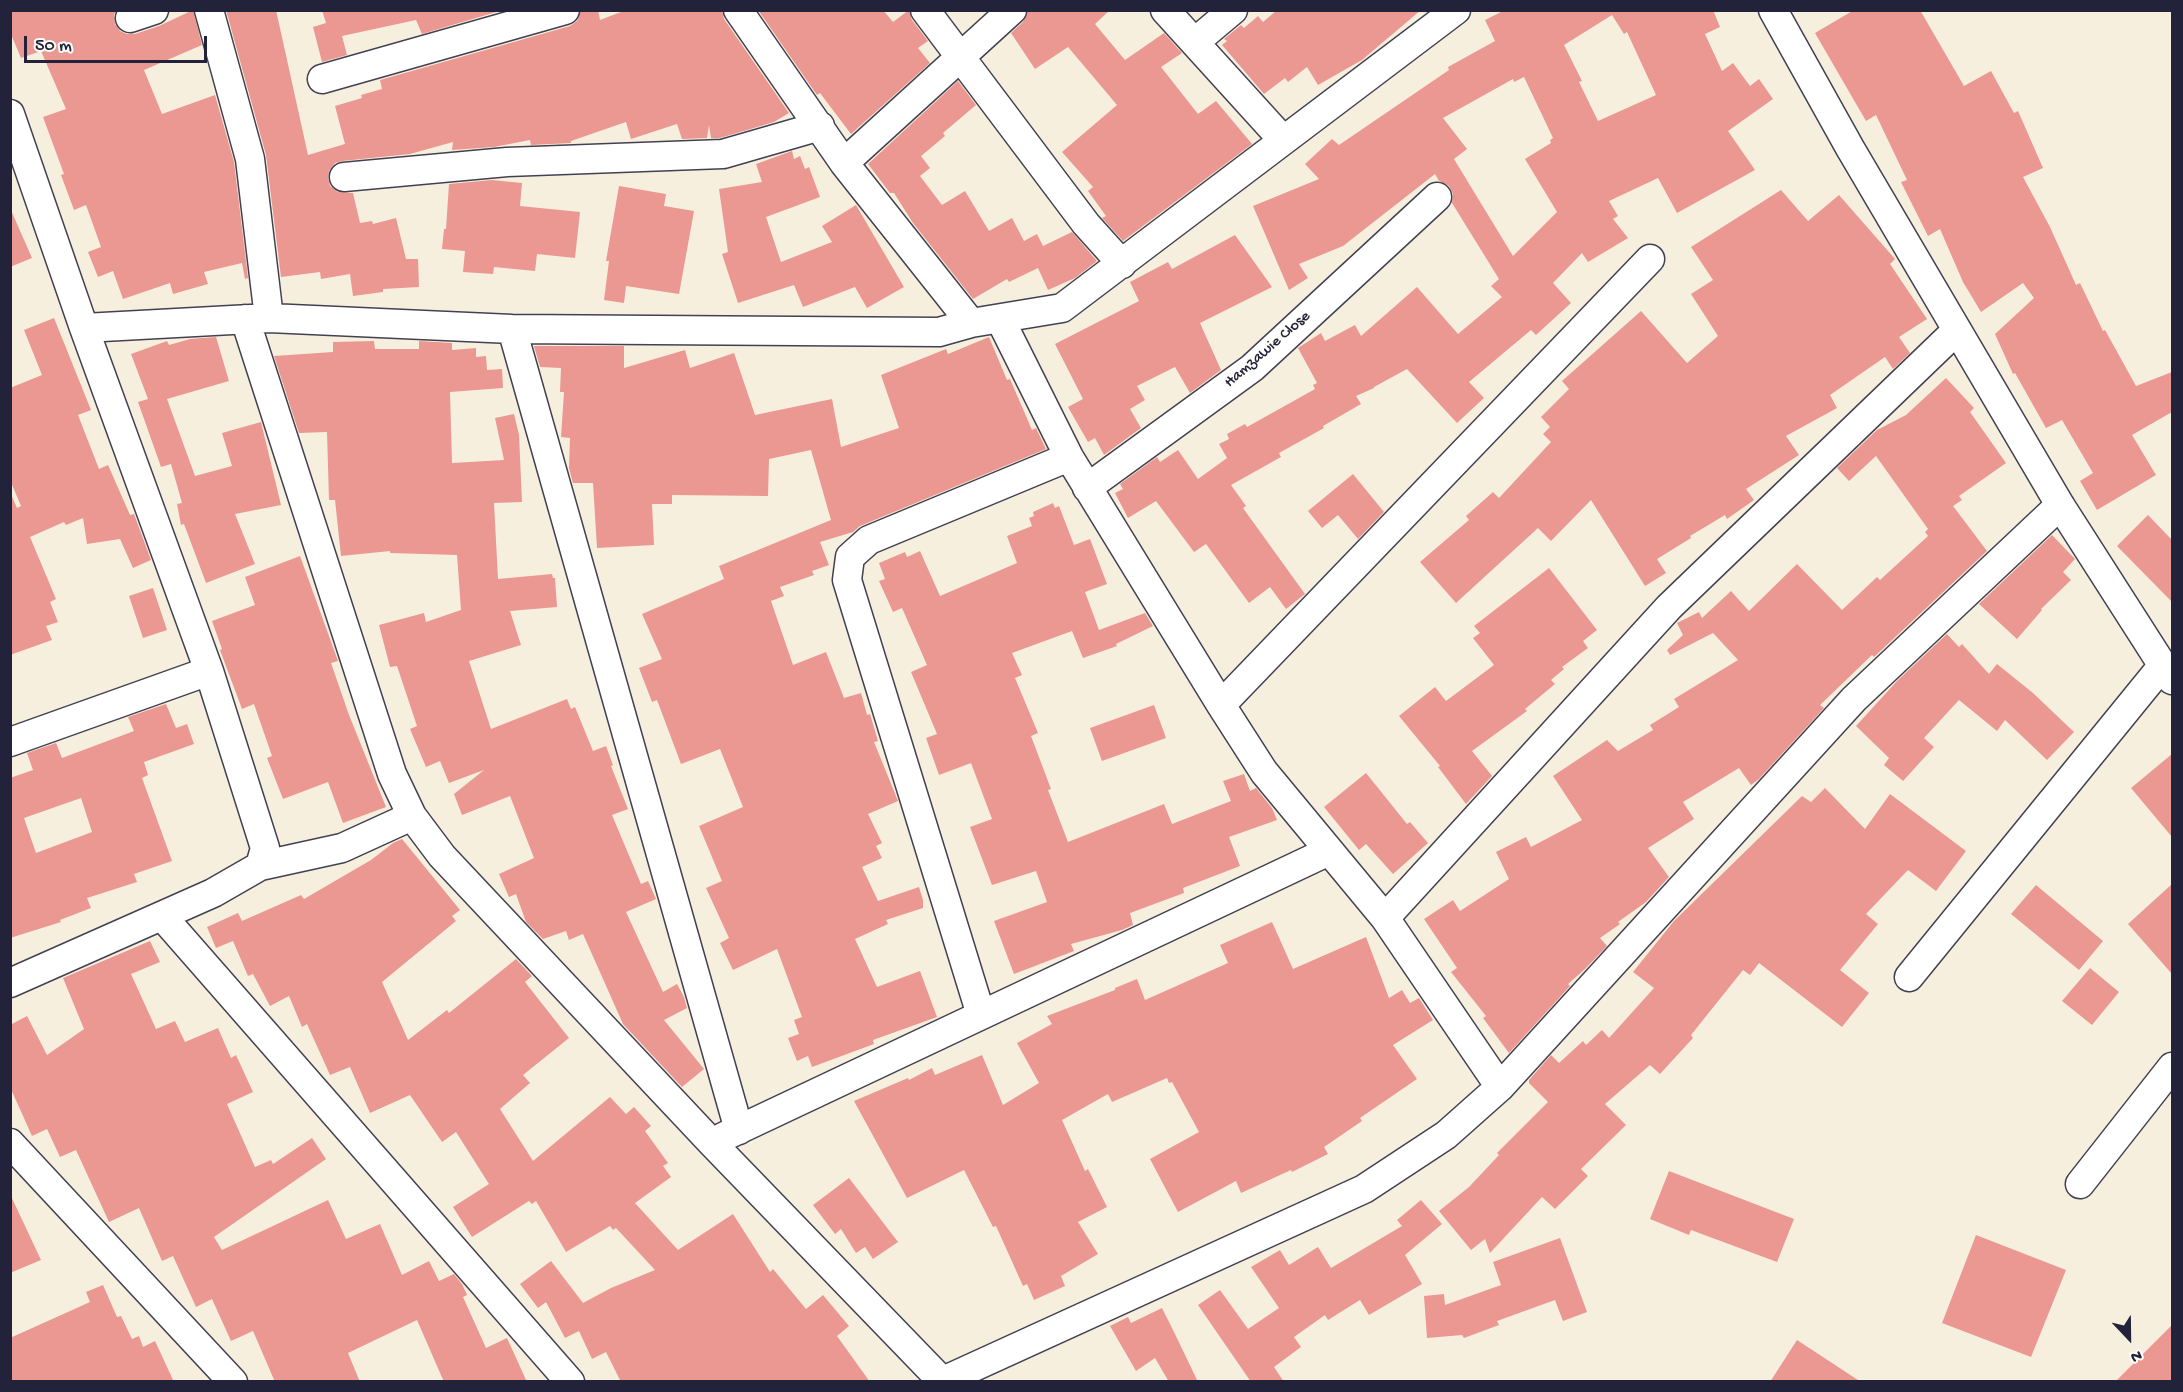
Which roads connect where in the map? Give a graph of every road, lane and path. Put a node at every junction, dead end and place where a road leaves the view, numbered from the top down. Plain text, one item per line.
1 (210, 10) edge
2 (565, 10) edge
3 (738, 10) edge
4 (925, 10) edge
5 (1012, 10) edge
6 (1165, 10) edge
7 (1233, 10) edge
8 (1456, 10) edge
9 (1773, 10) edge
10 (1195, 42) junction
11 (961, 59) junction
12 (322, 79) dead end
13 (10, 114) edge
14 (820, 126) junction
15 (1283, 140) junction
16 (844, 163) junction
17 (344, 177) dead end
18 (1437, 197) dead end
19 (1650, 259) dead end
20 (1122, 264) junction
21 (257, 318) junction
22 (1000, 319) junction
23 (971, 323) junction
24 (84, 328) junction
25 (512, 329) junction
26 (1957, 330) junction
27 (1069, 457) junction
28 (1087, 488) junction
29 (2060, 505) junction
30 (208, 671) junction
31 (2168, 672) edge
32 (1221, 705) junction
33 (10, 742) edge
34 (412, 816) junction
35 (1329, 851) junction
36 (260, 866) junction
37 (162, 916) junction
38 (1385, 918) junction
39 (1909, 977) dead end
40 (10, 983) edge
41 (981, 1015) junction
42 (2172, 1067) edge
43 (1500, 1087) junction
44 (739, 1130) junction
45 (711, 1142) junction
46 (10, 1143) edge
47 (2080, 1185) dead end
48 (943, 1381) edge
49 (233, 1382) edge
50 (570, 1382) edge

1 - 21 street
2 - 12 street
3 - 14 street
4 - 11 street
5 - 11 street
6 - 10 street
7 - 10 street
8 - 15 street
9 - 26 street
10 - 15 street
11 - 16 street
11 - 20 street
13 - 24 street
14 - 16 street
14 - 17 street
15 - 20 street
16 - 23 street
18 - 28 street, Hamzawie Close
19 - 32 street
20 - 22 street
21 - 24 street
21 - 25 street
21 - 34 street
22 - 23 street
22 - 27 street
23 - 25 street
24 - 30 street
25 - 44 street
26 - 29 street
26 - 38 street
27 - 28 street
27 - 41 street
28 - 32 street
29 - 31 street
29 - 43 street
30 - 33 street
30 - 36 street
31 - 39 street
32 - 35 street
34 - 36 street
34 - 45 street
35 - 38 street
35 - 41 street
36 - 37 street
37 - 40 street
37 - 50 street
38 - 43 street
41 - 44 street
42 - 47 street
43 - 48 street
44 - 45 street
45 - 48 street
46 - 49 street

